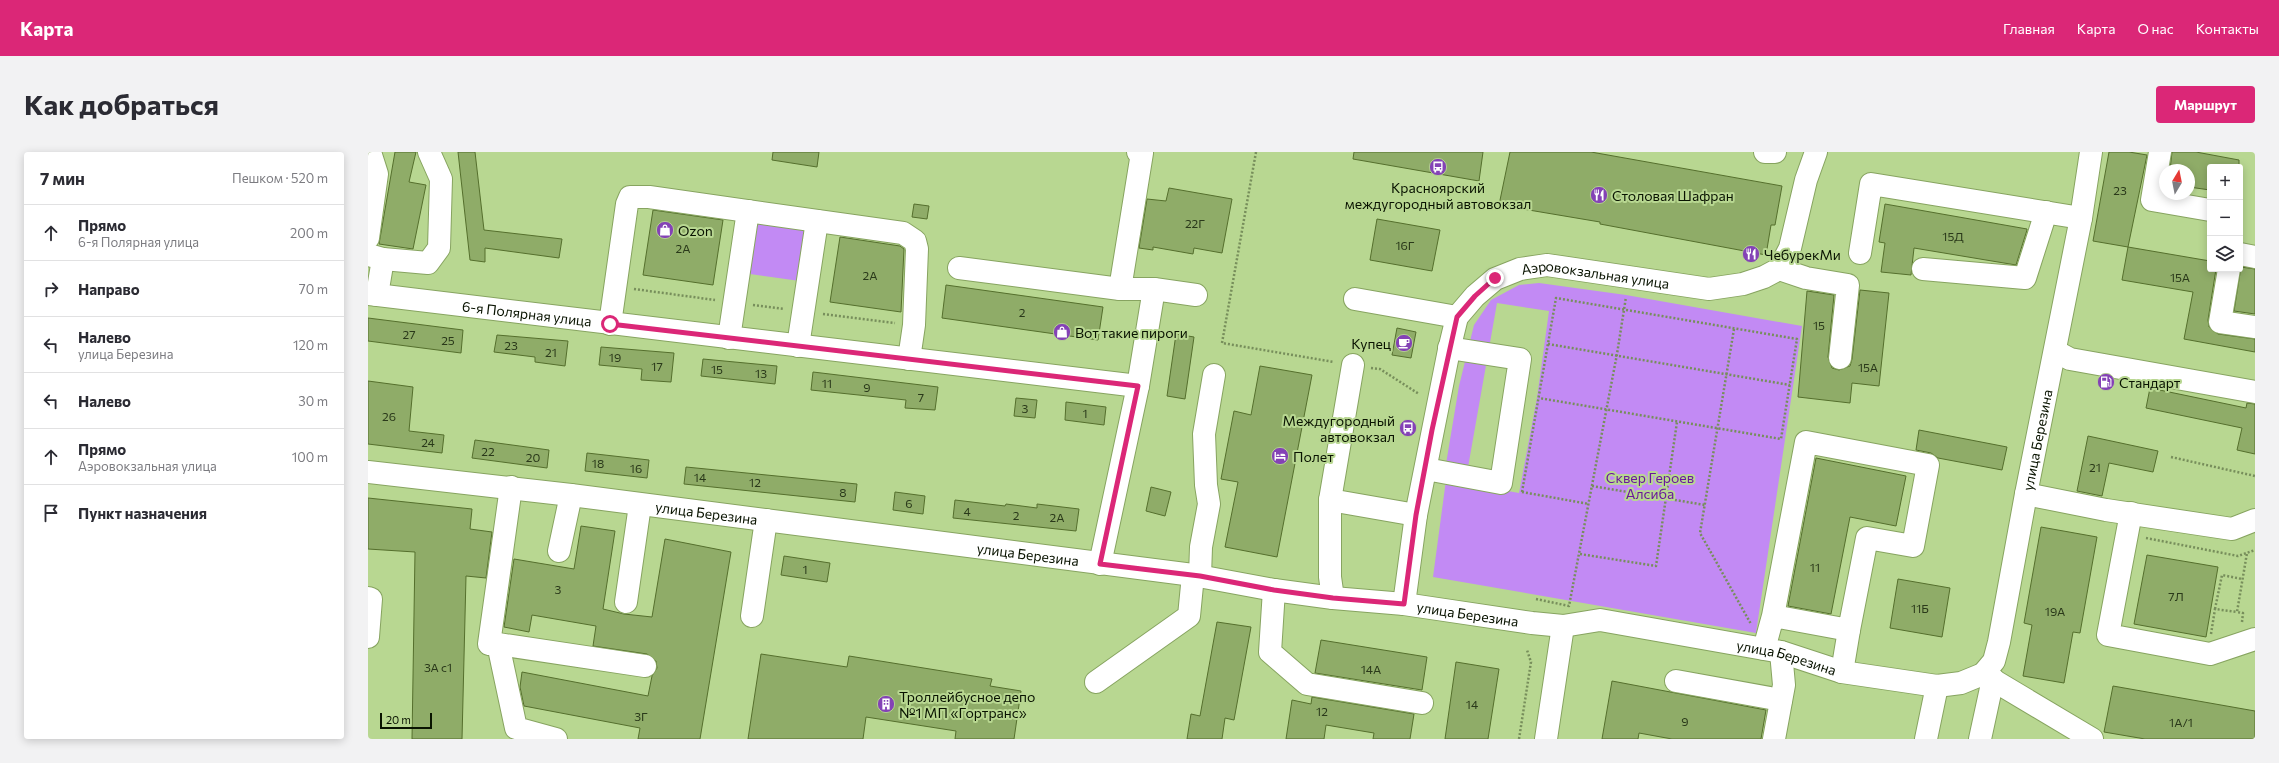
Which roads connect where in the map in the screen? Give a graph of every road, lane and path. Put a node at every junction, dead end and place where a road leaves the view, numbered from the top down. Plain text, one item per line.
1 (370, 152) edge
2 (429, 152) edge
3 (1138, 152) edge
4 (1256, 152) edge
5 (1765, 152) edge
6 (1775, 152) edge
7 (1816, 152) edge
8 (2091, 152) edge
9 (2160, 152) edge
10 (2207, 209) edge
11 (748, 211) junction
12 (2046, 212) junction
13 (2081, 218) junction
14 (817, 221) junction
15 (368, 238) edge
16 (1860, 253) dead end
17 (2243, 255) edge
18 (375, 257) edge
19 (2255, 257) edge
20 (959, 268) dead end
21 (1779, 269) junction
22 (1923, 269) dead end
23 (2228, 272) edge
24 (616, 287) junction
25 (1120, 289) junction
26 (1154, 289) junction
27 (373, 295) edge
28 (1196, 295) dead end
29 (1626, 295) dead end
30 (1355, 299) dead end
31 (735, 302) junction
32 (1624, 309) junction
33 (803, 311) junction
34 (1457, 317) junction
35 (610, 324) junction
36 (914, 325) junction
37 (2255, 327) edge
38 (1734, 329) junction
39 (729, 338) junction
40 (1548, 344) junction
41 (798, 346) junction
42 (1449, 348) junction
43 (2055, 351) junction
44 (1617, 354) junction
45 (1840, 358) dead end
46 (909, 359) junction
47 (1353, 365) junction
48 (1727, 374) junction
49 (1214, 375) dead end
50 (1790, 384) junction
51 (1138, 386) junction
52 (2255, 392) edge
53 (1419, 394) dead end
54 (1539, 398) junction
55 (1606, 409) junction
56 (1677, 422) junction
57 (1718, 430) junction
58 (2171, 457) dead end
59 (1426, 469) junction
60 (368, 472) edge
61 (2255, 476) edge
62 (1592, 486) junction
63 (511, 487) junction
64 (1522, 492) dead end
65 (2026, 494) junction
66 (571, 495) junction
67 (1666, 498) junction
68 (1330, 500) junction
69 (640, 505) junction
70 (1705, 505) junction
71 (2131, 512) junction
72 (1416, 515) junction
73 (766, 520) junction
74 (2255, 520) edge
75 (2142, 540) dead end
76 (2255, 550) edge
77 (559, 551) dead end
78 (2246, 553) junction
79 (1580, 554) junction
80 (1100, 564) junction
81 (1197, 576) junction
82 (2242, 579) junction
83 (1274, 590) junction
84 (368, 598) edge
85 (1333, 598) junction
86 (1536, 599) dead end
87 (626, 602) dead end
88 (1404, 604) junction
89 (2215, 608) junction
90 (2237, 612) junction
91 (752, 616) dead end
92 (1773, 616) junction
93 (1563, 626) junction
94 (1849, 630) junction
95 (2248, 633) edge
96 (2210, 636) dead end
97 (368, 637) edge
98 (498, 644) junction
99 (1766, 644) junction
100 (1527, 650) dead end
101 (645, 666) dead end
102 (1842, 672) junction
103 (1988, 676) junction
104 (1676, 681) dead end
105 (1096, 682) dead end
106 (1937, 686) junction
107 (1781, 700) junction
108 (1422, 703) dead end
109 (556, 739) edge
110 (1519, 739) edge
111 (1546, 739) edge
112 (1774, 739) edge
113 (1926, 739) edge
114 (1980, 739) edge
115 (2092, 739) edge

1 - 15 street
2 - 18 street
3 - 25 street
4 - 47 path
5 - 6 street
7 - 21 street
8 - 13 street, улица Березина
9 - 10 street
11 - 14 street
11 - 24 street
11 - 31 street
12 - 13 street
12 - 16 street
12 - 22 street
13 - 43 street, улица Березина
14 - 33 street
14 - 36 street
17 - 19 street
18 - 27 street
20 - 25 street
21 - 34 street, Аэровокзальная улица
21 - 45 street
23 - 37 street
24 - 31 path
24 - 35 street
25 - 26 street
26 - 28 street
26 - 51 street
27 - 35 street, 6-я Полярная улица
29 - 32 path
30 - 34 street
31 - 33 path
31 - 39 street
32 - 38 path
32 - 40 path
32 - 44 path
33 - 36 path
33 - 41 street
34 - 42 street, Аэровокзальная улица
35 - 39 street, 6-я Полярная улица
36 - 46 street
38 - 48 path
38 - 50 path
39 - 41 street, 6-я Полярная улица
40 - 44 path
40 - 54 path
41 - 46 street, 6-я Полярная улица
42 - 59 street, Аэровокзальная улица
42 - 59 street
43 - 52 street
43 - 65 street, улица Березина
44 - 48 path
44 - 55 path
46 - 51 street, 6-я Полярная улица
47 - 53 path
47 - 68 street
48 - 50 path
48 - 57 path
49 - 81 street
50 - 57 path
51 - 80 street
54 - 55 path
54 - 64 path
55 - 56 path
55 - 62 path
56 - 57 path
56 - 67 path
57 - 70 path
58 - 61 path
59 - 72 street, Аэровокзальная улица
60 - 63 street, улица Березина
62 - 67 path
62 - 79 path
63 - 66 street, улица Березина
63 - 98 street
65 - 71 street
65 - 103 street, улица Березина
66 - 69 street, улица Березина
66 - 77 street
67 - 70 path
67 - 79 path
68 - 72 street
68 - 85 street
69 - 73 street, улица Березина
69 - 87 street
70 - 99 path
71 - 74 street
71 - 95 street
72 - 88 street, Аэровокзальная улица
73 - 80 street, улица Березина
73 - 91 street
75 - 78 path
76 - 78 path
78 - 82 path
79 - 86 path
80 - 81 street, улица Березина
81 - 83 street, улица Березина
81 - 105 street
82 - 89 path
82 - 90 path
83 - 85 street, улица Березина
83 - 108 street
84 - 97 street
85 - 88 street, улица Березина
88 - 93 street, улица Березина
89 - 90 path
89 - 96 path
90 - 95 path
92 - 94 street
92 - 94 street
92 - 99 street
93 - 99 street, улица Березина
93 - 111 street
94 - 102 street
98 - 101 street
98 - 109 street
99 - 102 street, улица Березина
99 - 107 street
100 - 110 path
102 - 106 street, улица Березина
103 - 106 street, улица Березина
103 - 114 street
103 - 115 street
104 - 107 street
106 - 113 street
107 - 112 street

